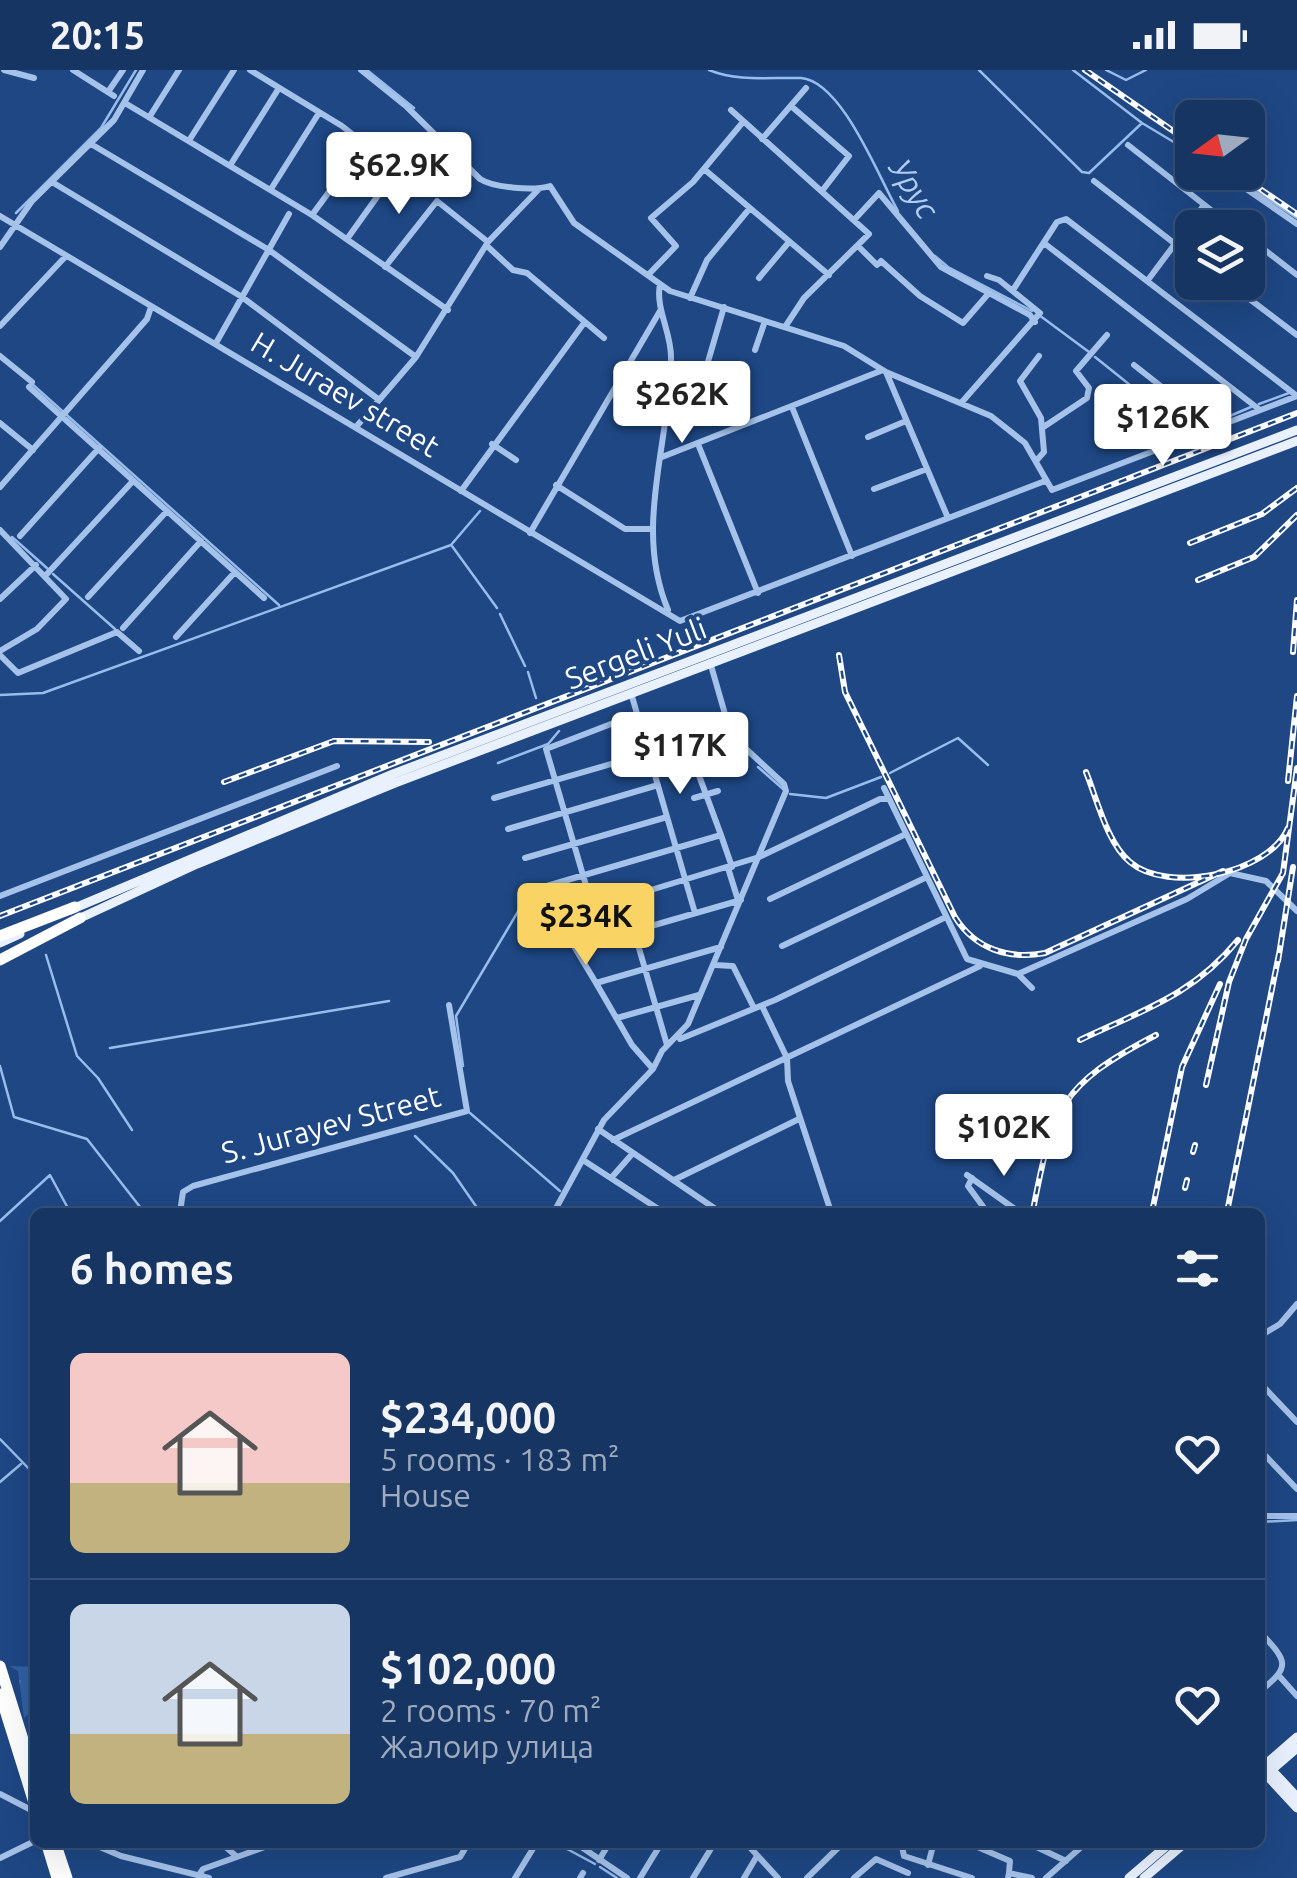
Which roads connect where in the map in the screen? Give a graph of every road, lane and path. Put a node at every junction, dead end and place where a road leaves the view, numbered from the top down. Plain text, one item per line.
1 (2, 70) edge
2 (73, 70) edge
3 (123, 70) edge
4 (143, 70) edge
5 (179, 70) edge
6 (234, 70) edge
7 (250, 70) edge
8 (361, 70) edge
9 (34, 78) dead end
10 (279, 88) junction
11 (806, 88) dead end
12 (125, 102) junction
13 (791, 106) junction
14 (731, 110) dead end
15 (319, 113) junction
16 (150, 116) junction
17 (743, 122) junction
18 (762, 139) junction
19 (190, 140) junction
20 (364, 143) junction
21 (92, 144) junction
22 (1128, 145) dead end
23 (231, 164) junction
24 (704, 169) junction
25 (1094, 181) dead end
26 (52, 182) junction
27 (270, 189) junction
28 (538, 190) junction
29 (1248, 190) edge
30 (822, 192) junction
31 (1204, 205) junction
32 (750, 208) junction
33 (1200, 210) edge
34 (1211, 210) edge
35 (289, 214) dead end
36 (312, 215) junction
37 (0, 216) edge
38 (854, 220) junction
39 (13, 224) junction
40 (1297, 224) edge
41 (346, 239) junction
42 (789, 242) junction
43 (1044, 243) junction
44 (487, 244) junction
45 (1175, 244) joint
46 (0, 247) edge
47 (859, 247) junction
48 (269, 250) junction
49 (1265, 251) edge
50 (66, 256) junction
51 (386, 266) junction
52 (649, 274) junction
53 (1297, 275) edge
54 (829, 276) junction
55 (987, 276) dead end
56 (759, 278) dead end
57 (1148, 281) junction
58 (660, 284) junction
59 (1014, 290) junction
60 (989, 293) junction
61 (242, 297) junction
62 (690, 298) junction
63 (1251, 300) edge
64 (151, 306) junction
65 (724, 307) junction
66 (448, 310) junction
67 (661, 310) junction
68 (1038, 317) junction
69 (766, 320) junction
70 (584, 324) junction
71 (0, 326) edge
72 (785, 327) junction
73 (1107, 334) dead end
74 (1297, 335) edge
75 (604, 338) dead end
76 (216, 343) junction
77 (755, 350) dead end
78 (0, 356) edge
79 (1039, 356) dead end
80 (416, 357) junction
81 (1134, 365) dead end
82 (884, 371) junction
83 (706, 372) dead end
84 (1295, 394) edge
85 (378, 400) junction
86 (962, 402) junction
87 (792, 407) junction
88 (1258, 407) junction
89 (62, 416) junction
90 (906, 421) junction
91 (0, 423) edge
92 (356, 427) junction
93 (1207, 427) junction
94 (1042, 428) junction
95 (1297, 430) edge
96 (868, 436) dead end
97 (1297, 441) edge
98 (492, 444) junction
99 (698, 444) junction
100 (100, 448) junction
101 (33, 450) junction
102 (661, 457) junction
103 (516, 460) dead end
104 (1036, 461) junction
105 (926, 469) junction
106 (134, 481) junction
107 (1045, 481) junction
108 (0, 485) edge
109 (556, 486) junction
110 (874, 489) dead end
111 (461, 490) junction
112 (167, 511) junction
113 (948, 518) junction
114 (650, 529) junction
115 (530, 532) junction
116 (1, 533) edge
117 (20, 536) dead end
118 (201, 542) junction
119 (852, 556) junction
120 (36, 565) junction
121 (235, 572) junction
122 (46, 574) junction
123 (758, 594) junction
124 (88, 598) dead end
125 (264, 598) dead end
126 (0, 599) edge
127 (668, 610) junction
128 (123, 628) dead end
129 (176, 636) dead end
130 (139, 651) dead end
131 (0, 653) edge
132 (710, 660) junction
133 (630, 690) junction
134 (637, 714) junction
135 (684, 734) dead end
136 (648, 754) junction
137 (337, 766) dead end
138 (556, 780) junction
139 (658, 784) junction
140 (884, 788) dead end
141 (718, 791) dead end
142 (708, 794) junction
143 (494, 798) dead end
144 (694, 798) dead end
145 (889, 799) junction
146 (565, 812) junction
147 (667, 817) junction
148 (508, 828) dead end
149 (906, 834) junction
150 (721, 835) junction
151 (574, 844) junction
152 (676, 848) junction
153 (759, 857) junction
154 (525, 858) dead end
155 (730, 867) junction
156 (584, 875) junction
157 (927, 877) junction
158 (686, 880) junction
159 (540, 888) dead end
160 (0, 896) edge
161 (770, 899) dead end
162 (740, 900) junction
163 (593, 908) junction
164 (1297, 910) edge
165 (78, 913) junction
166 (695, 913) junction
167 (946, 916) junction
168 (559, 918) dead end
169 (634, 930) junction
170 (0, 939) edge
171 (602, 940) junction
172 (782, 946) dead end
173 (722, 947) junction
174 (0, 956) edge
175 (714, 965) junction
176 (980, 966) junction
177 (645, 969) junction
178 (1018, 974) junction
179 (596, 983) junction
180 (1032, 988) dead end
181 (700, 995) junction
182 (449, 1006) dead end
183 (758, 1006) junction
184 (656, 1007) junction
185 (617, 1018) junction
186 (671, 1043) junction
187 (787, 1058) junction
188 (654, 1069) junction
189 (800, 1119) junction
190 (598, 1129) junction
191 (613, 1140) junction
192 (633, 1154) junction
193 (583, 1160) junction
194 (612, 1177) junction
195 (673, 1181) junction
196 (181, 1208) edge
197 (556, 1208) edge
198 (657, 1208) edge
199 (714, 1208) edge
200 (829, 1208) edge
201 (985, 1208) edge
202 (1013, 1208) edge
203 (1297, 1304) edge
204 (1265, 1333) edge
205 (1265, 1388) edge
206 (1297, 1422) edge
207 (1265, 1455) edge
208 (1297, 1489) edge
209 (1265, 1516) edge
210 (1297, 1516) edge
211 (1265, 1638) edge
212 (0, 1666) edge
213 (1280, 1677) junction
214 (2, 1686) edge
215 (1265, 1688) edge
216 (1297, 1696) edge
217 (1297, 1737) edge
218 (1297, 1748) edge
219 (30, 1764) edge
220 (1265, 1770) edge
221 (1265, 1770) edge
222 (1265, 1772) edge
223 (1265, 1772) edge
224 (30, 1790) edge
225 (0, 1794) edge
226 (1297, 1798) edge
227 (30, 1807) edge
228 (1297, 1808) edge
229 (30, 1843) edge
230 (48, 1848) edge
231 (57, 1848) edge
232 (102, 1848) edge
233 (227, 1848) edge
234 (263, 1848) edge
235 (465, 1848) edge
236 (533, 1848) edge
237 (582, 1848) edge
238 (606, 1848) edge
239 (658, 1848) edge
240 (711, 1848) edge
241 (750, 1848) edge
242 (838, 1848) edge
243 (903, 1848) edge
244 (932, 1848) edge
245 (980, 1848) edge
246 (1039, 1848) edge
247 (1080, 1848) edge
248 (1169, 1848) edge
249 (1170, 1848) edge
250 (757, 1856) junction
251 (237, 1857) junction
252 (0, 1858) edge
253 (599, 1860) junction
254 (1066, 1861) junction
255 (916, 1862) junction
256 (928, 1866) junction
257 (200, 1875) junction
258 (907, 1875) edge
259 (1008, 1875) edge
260 (57, 1878) edge
261 (66, 1878) edge
262 (209, 1878) edge
263 (386, 1878) edge
264 (514, 1878) edge
265 (628, 1878) edge
266 (640, 1878) edge
267 (693, 1878) edge
268 (744, 1878) edge
269 (778, 1878) edge
270 (807, 1878) edge
271 (854, 1878) edge
272 (972, 1878) edge
273 (1032, 1878) edge
274 (1046, 1878) edge
275 (1129, 1878) edge
276 (1144, 1878) edge

1 - 9 street
2 - 3 street
4 - 12 street
5 - 16 street
6 - 19 street
7 - 10 street
8 - 28 street
10 - 15 street
10 - 23 street
11 - 13 street
12 - 16 street
12 - 21 street
13 - 18 street
13 - 30 street
14 - 17 street
15 - 20 street
15 - 27 street
16 - 19 street
17 - 18 street
17 - 24 street
18 - 30 street
19 - 23 street
20 - 36 street
20 - 41 street
21 - 26 street
21 - 48 street
22 - 31 street
23 - 27 street
24 - 32 street
24 - 52 street
25 - 45 street
26 - 39 street
26 - 61 street
27 - 36 street
28 - 44 street
28 - 52 street
29 - 40 street
30 - 38 street
31 - 33 street
31 - 34 street
32 - 42 street
32 - 62 street
35 - 48 street
36 - 41 street
37 - 39 street, H. Juraev street
38 - 47 street
38 - 60 street
39 - 46 street
39 - 50 street, H. Juraev street
41 - 51 street
42 - 54 street
42 - 56 street
43 - 57 street
43 - 59 street
43 - 88 street
44 - 51 street
44 - 66 street
44 - 70 street
45 - 57 street
47 - 54 street
47 - 60 street
48 - 61 street
48 - 80 street
49 - 53 street
50 - 64 street, H. Juraev street
50 - 71 street
51 - 66 street
52 - 58 street
54 - 72 street
55 - 59 street
57 - 84 street
58 - 62 street
58 - 67 street
59 - 68 street
60 - 68 street
61 - 76 street
61 - 85 street
62 - 65 street
63 - 74 street
64 - 76 street, H. Juraev street
64 - 89 street
65 - 69 street
65 - 83 street
66 - 80 street
67 - 102 street
67 - 109 street
68 - 86 street
69 - 72 street
69 - 77 street
70 - 75 street
70 - 98 street
72 - 82 street
73 - 94 street
76 - 92 street, H. Juraev street
78 - 89 street
79 - 94 street
80 - 85 street
81 - 93 street
82 - 86 street
82 - 87 street
82 - 90 street
84 - 88 street
85 - 92 street
86 - 104 street
87 - 99 street
87 - 119 street
88 - 93 street
89 - 100 street
89 - 101 street
90 - 96 street
90 - 105 street
91 - 101 street
92 - 111 street, H. Juraev street
93 - 107 street
94 - 104 street
95 - 165 main road, Sergeli Yuli
97 - 132 main road, Sergeli Yuli
98 - 103 street
98 - 111 street
99 - 102 street
99 - 123 street
100 - 106 street
100 - 117 street
101 - 108 street
102 - 114 street
104 - 107 street
105 - 110 street
105 - 113 street
106 - 112 street
106 - 122 street
107 - 113 street
109 - 114 street
109 - 115 street
111 - 115 street, H. Juraev street
112 - 118 street
112 - 124 street
113 - 119 street
114 - 127 street
115 - 127 street, H. Juraev street
116 - 120 street
118 - 121 street
118 - 128 street
119 - 123 street
120 - 122 street
120 - 126 street
121 - 125 street
121 - 129 street
122 - 131 street
123 - 127 street
130 - 131 street
132 - 133 main road, Sergeli Yuli
132 - 153 street
133 - 134 street
133 - 165 main road, Sergeli Yuli
134 - 136 street
134 - 138 street
135 - 142 street
136 - 138 street
136 - 139 street
137 - 160 street
138 - 143 street
138 - 146 street
139 - 146 street
139 - 147 street
140 - 145 street
141 - 142 street
142 - 144 street
142 - 150 street
145 - 149 street
145 - 153 street
146 - 148 street
146 - 151 street
147 - 151 street
147 - 152 street
149 - 157 street
149 - 161 street
150 - 152 street
150 - 155 street
151 - 154 street
151 - 156 street
152 - 156 street
152 - 158 street
153 - 155 street
153 - 162 street
155 - 158 street
155 - 162 street
156 - 159 street
156 - 163 street
157 - 167 street
157 - 172 street
158 - 163 street
158 - 166 street
162 - 166 street
162 - 173 street
163 - 168 street
163 - 171 street
164 - 178 street
165 - 170 highway
165 - 174 highway
166 - 169 street
167 - 176 street
167 - 183 street
169 - 171 street
169 - 177 street
171 - 179 street
173 - 175 street
173 - 177 street
175 - 181 street
175 - 183 street
176 - 178 street
176 - 187 street
177 - 179 street
177 - 184 street
178 - 180 street
179 - 185 street
181 - 184 street
181 - 186 street
182 - 196 street, S. Jurayev Street
183 - 186 street
183 - 187 street
184 - 185 street
184 - 186 street
185 - 188 street
186 - 188 street
187 - 189 street
187 - 191 street
188 - 190 street
189 - 195 street
189 - 200 street
190 - 191 street
190 - 193 street
191 - 192 street
192 - 194 street
192 - 195 street
193 - 194 street
193 - 197 street
194 - 198 street
195 - 199 street
201 - 202 street
203 - 204 street
205 - 206 street
207 - 208 street
209 - 210 street
211 - 213 street
212 - 214 highway
213 - 215 street
213 - 216 street
214 - 219 highway
214 - 224 highway
217 - 220 main road
218 - 221 main road
222 - 226 main road
223 - 228 main road
225 - 227 street
229 - 252 street
230 - 260 highway
231 - 261 highway
232 - 257 street
233 - 251 street
234 - 251 street
235 - 263 street
236 - 264 street
237 - 253 street
238 - 253 street
239 - 266 street
240 - 267 street
241 - 250 street
242 - 270 street
243 - 255 street
244 - 256 street
245 - 259 street
246 - 254 street
247 - 254 street
248 - 275 main road
249 - 276 main road
250 - 268 street
250 - 269 street
251 - 257 street
253 - 265 street
254 - 274 street
255 - 256 street
255 - 258 street
256 - 272 street
257 - 262 street
258 - 271 street
259 - 273 street

